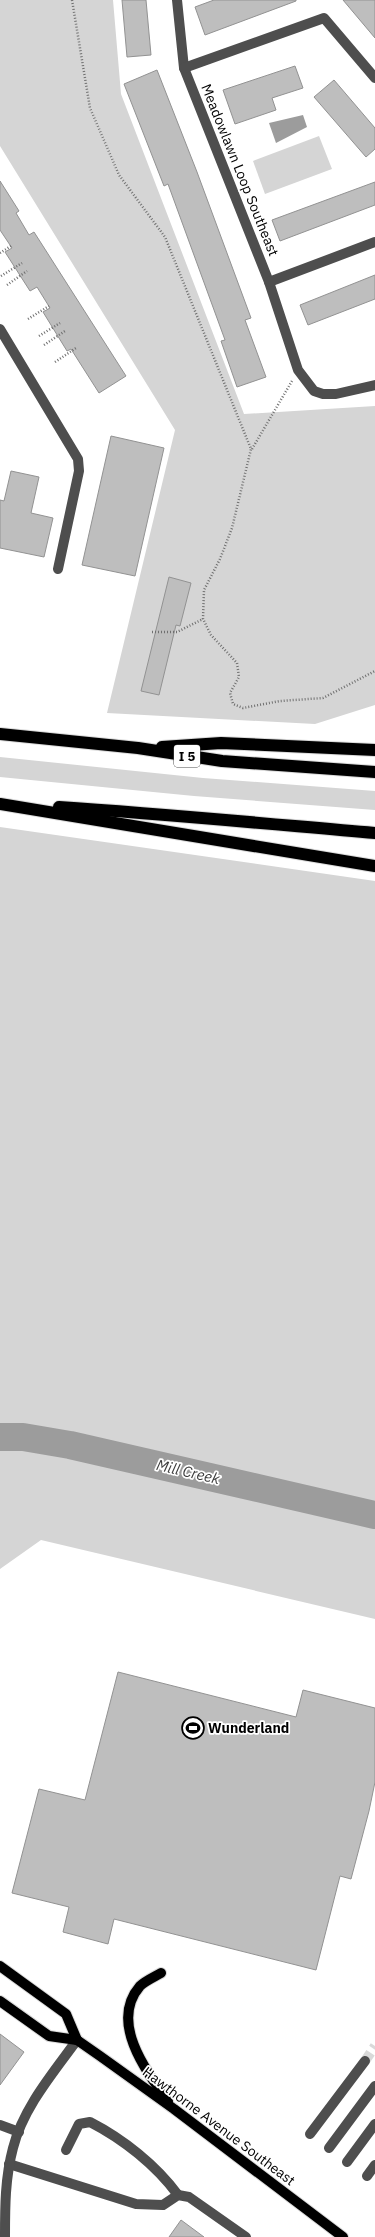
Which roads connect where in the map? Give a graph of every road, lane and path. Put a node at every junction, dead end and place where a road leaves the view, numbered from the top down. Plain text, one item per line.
1 (72, 0) edge
2 (177, 0) edge
3 (184, 68) junction
4 (375, 78) edge
5 (375, 242) edge
6 (11, 246) dead end
7 (0, 253) edge
8 (22, 263) dead end
9 (27, 271) dead end
10 (1, 276) dead end
11 (269, 282) junction
12 (7, 285) dead end
13 (49, 306) dead end
14 (28, 319) dead end
15 (60, 323) dead end
16 (0, 329) edge
17 (65, 331) dead end
18 (39, 336) dead end
19 (44, 345) dead end
20 (76, 348) dead end
21 (55, 362) dead end
22 (298, 370) junction
23 (375, 385) edge
24 (251, 449) junction
25 (58, 569) dead end
26 (203, 620) junction
27 (152, 632) dead end
28 (375, 671) edge
29 (0, 734) edge
30 (138, 748) junction
31 (375, 750) edge
32 (375, 772) edge
33 (0, 804) edge
34 (375, 833) edge
35 (375, 866) edge
36 (0, 1966) edge
37 (161, 1973) dead end
38 (0, 2000) edge
39 (76, 2040) junction
40 (365, 2060) tunnel mouth
41 (375, 2086) edge
42 (174, 2109) junction
43 (0, 2124) edge
44 (375, 2124) edge
45 (19, 2132) junction
46 (310, 2134) dead end
47 (329, 2148) dead end
48 (66, 2150) dead end
49 (347, 2162) dead end
50 (9, 2164) junction
51 (375, 2165) edge
52 (367, 2176) dead end
53 (178, 2195) junction
54 (6, 2237) edge
55 (246, 2237) edge
56 (342, 2237) edge

1 - 24 path
2 - 3 street, Meadowlawn Loop Southeast
3 - 4 street
3 - 11 street, Meadowlawn Loop Southeast
5 - 11 street
6 - 7 path
8 - 10 path
9 - 12 path
11 - 22 street, Meadowlawn Loop Southeast
13 - 14 path
15 - 18 path
16 - 25 street
17 - 19 path
20 - 21 path
22 - 23 street, Meadowlawn Loop Southeast
22 - 24 path
24 - 26 path
26 - 27 path
26 - 28 path
29 - 30 highway, I 5
30 - 31 highway, I 5
30 - 32 highway, I 5
33 - 34 highway
33 - 35 highway
36 - 39 main road
37 - 42 main road
38 - 39 main road, Hawthorne Avenue Southeast
39 - 42 main road, Hawthorne Avenue Southeast
39 - 45 street
40 - 46 street
41 - 47 street
42 - 56 main road, Hawthorne Avenue Southeast
43 - 45 street
44 - 49 street
45 - 50 street
48 - 53 street
50 - 53 street
50 - 54 street
51 - 52 street
53 - 55 street

